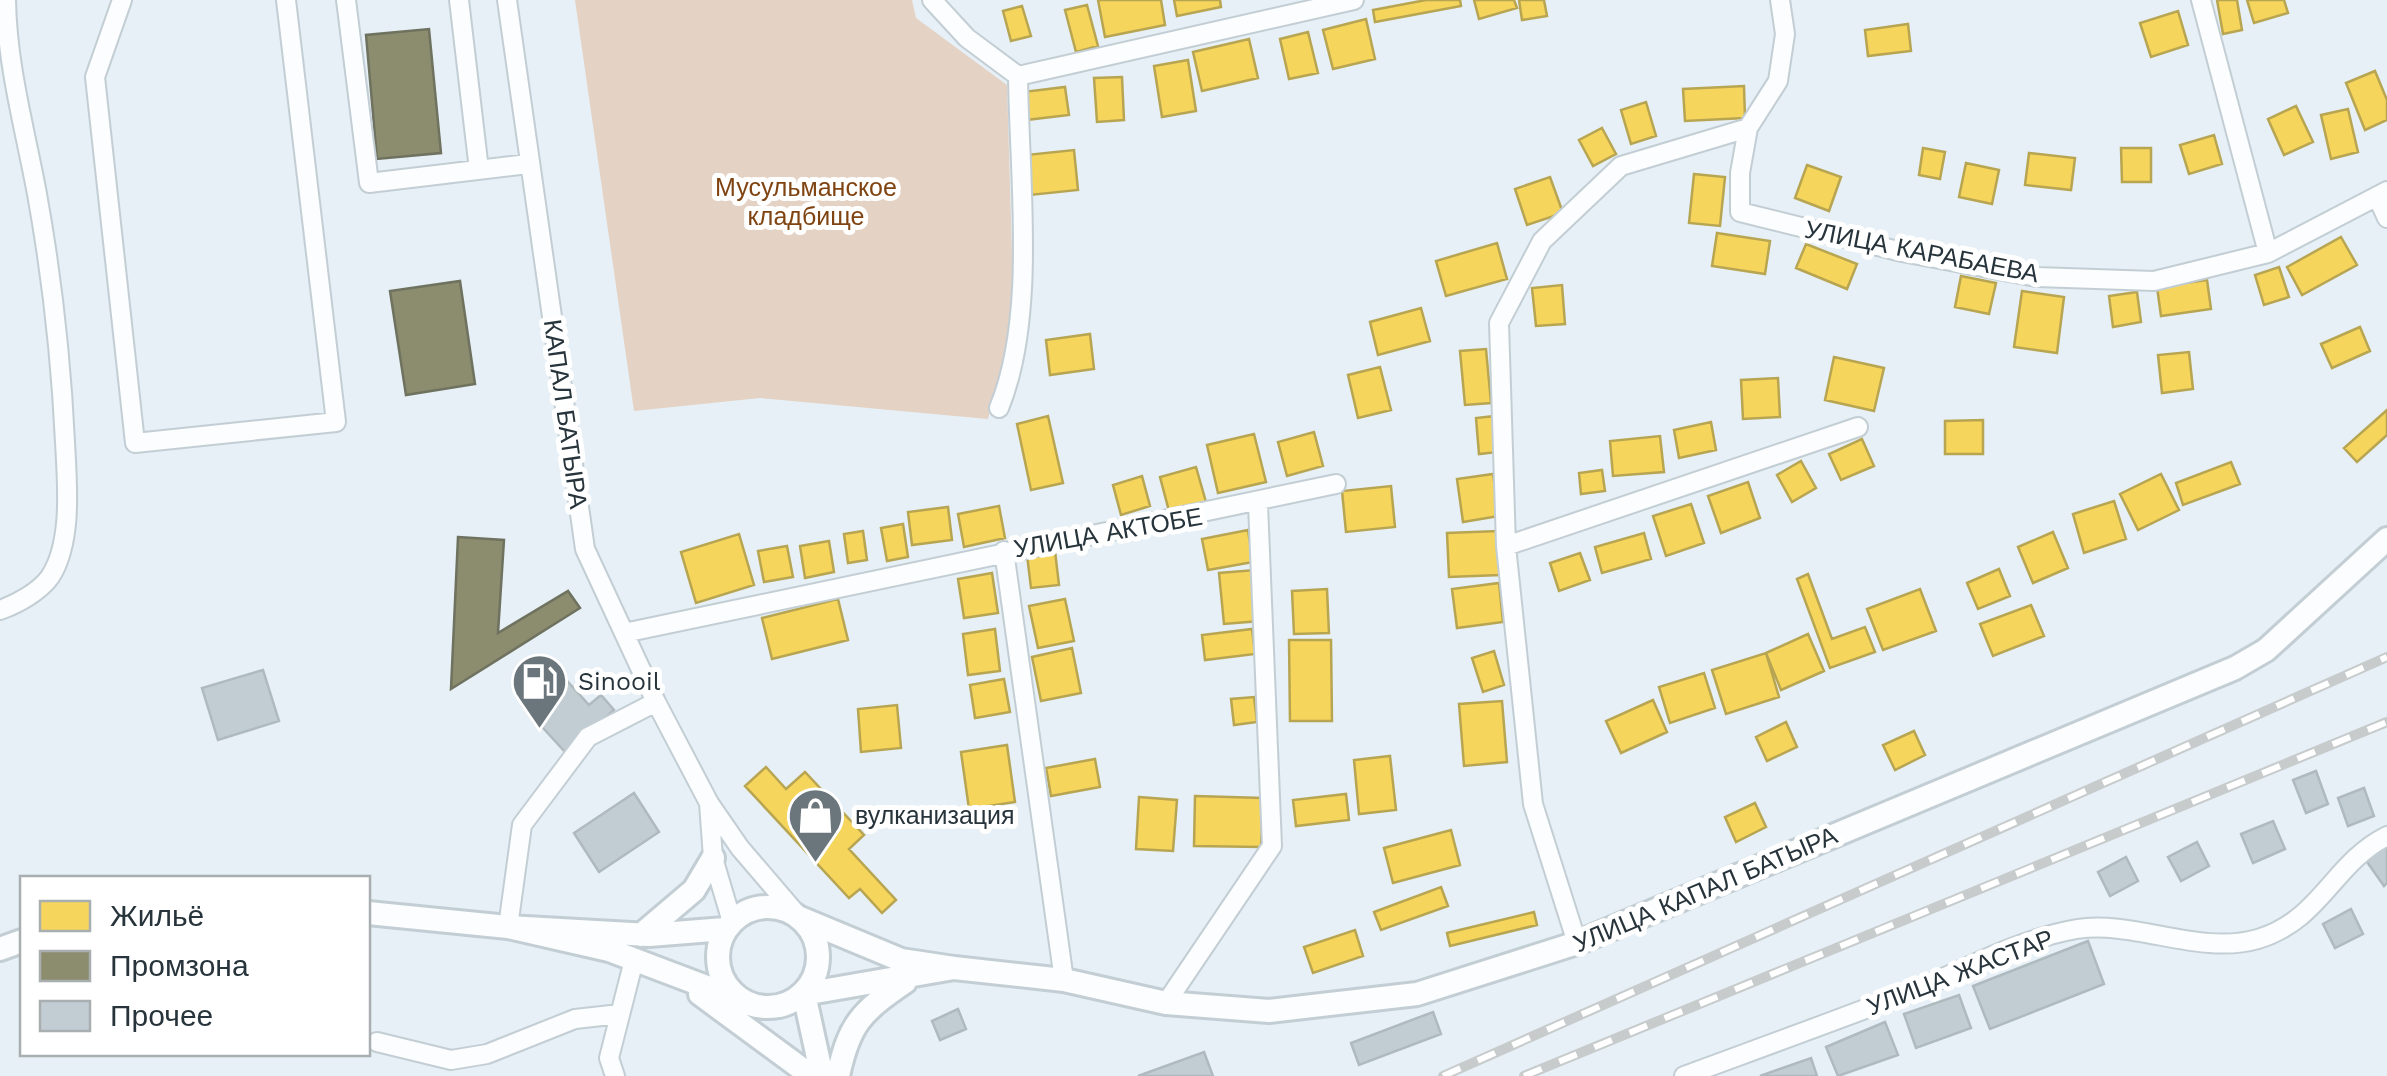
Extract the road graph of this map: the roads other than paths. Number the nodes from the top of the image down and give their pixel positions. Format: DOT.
graph roads {
  1 [pos="6,0"];
  2 [pos="122,0"];
  3 [pos="286,0"];
  4 [pos="346,0"];
  5 [pos="459,0"];
  6 [pos="507,0"];
  7 [pos="932,0"];
  8 [pos="1354,0"];
  9 [pos="1780,0"];
  10 [pos="2201,0"];
  11 [pos="1018,76"];
  12 [pos="1748,128"];
  13 [pos="528,164"];
  14 [pos="479,170"];
  15 [pos="2382,193"];
  16 [pos="2387,218"];
  17 [pos="2268,253"];
  18 [pos="999,408"];
  19 [pos="1858,428"];
  20 [pos="1336,484"];
  21 [pos="1258,504"];
  22 [pos="2387,539"];
  23 [pos="1506,546"];
  24 [pos="1004,551"];
  25 [pos="0,610"];
  26 [pos="624,633"];
  27 [pos="656,702"];
  28 [pos="709,802"];
  29 [pos="2387,836"];
  30 [pos="713,858"];
  31 [pos="370,914"];
  32 [pos="800,918"];
  33 [pos="729,926"];
  34 [pos="508,927"];
  35 [pos="641,935"];
  36 [pos="1577,943"];
  37 [pos="634,960"];
  38 [pos="954,968"];
  39 [pos="672,974"];
  40 [pos="910,979"];
  41 [pos="1064,980"];
  42 [pos="804,994"];
  43 [pos="749,1003"];
  44 [pos="1166,1003"];
  45 [pos="620,1014"];
  46 [pos="377,1042"];
  47 [pos="810,1074"];
  48 [pos="615,1076"];
  49 [pos="838,1076"];
  50 [pos="1684,1076"];
  1 -- 25 [label="street"];
  2 -- 3 [label="street"];
  4 -- 14 [label="street"];
  5 -- 14 [label="street"];
  6 -- 13 [label="street, КАПАЛ БАТЫРА"];
  7 -- 11 [label="street"];
  8 -- 11 [label="street"];
  9 -- 12 [label="street"];
  10 -- 17 [label="street"];
  11 -- 18 [label="street"];
  12 -- 17 [label="street, УЛИЦА КАРАБАЕВА"];
  12 -- 23 [label="street"];
  13 -- 14 [label="street"];
  13 -- 26 [label="street, КАПАЛ БАТЫРА"];
  15 -- 16 [label="street"];
  15 -- 17 [label="street, УЛИЦА КАРАБАЕВА"];
  19 -- 23 [label="street"];
  20 -- 21 [label="street, УЛИЦА АКТОБЕ"];
  21 -- 24 [label="street, УЛИЦА АКТОБЕ"];
  21 -- 44 [label="street"];
  22 -- 36 [label="main road, УЛИЦА КАПАЛ БАТЫРА"];
  23 -- 36 [label="street"];
  24 -- 26 [label="street, УЛИЦА АКТОБЕ"];
  24 -- 41 [label="street"];
  26 -- 27 [label="street, КАПАЛ БАТЫРА"];
  27 -- 28 [label="street, КАПАЛ БАТЫРА"];
  27 -- 34 [label="street"];
  28 -- 30 [label="street, КАПАЛ БАТЫРА"];
  28 -- 32 [label="street, КАПАЛ БАТЫРА"];
  29 -- 50 [label="street, УЛИЦА ЖАСТАР"];
  30 -- 33 [label="street, КАПАЛ БАТЫРА"];
  30 -- 35 [label="main road"];
  31 -- 34 [label="main road"];
  32 -- 33 [label="main road"];
  32 -- 38 [label="main road, УЛИЦА КАПАЛ БАТЫРА"];
  32 -- 42 [label="main road"];
  33 -- 35 [label="main road"];
  33 -- 43 [label="main road"];
  34 -- 35 [label="main road"];
  34 -- 37 [label="main road"];
  36 -- 44 [label="main road, УЛИЦА КАПАЛ БАТЫРА"];
  37 -- 39 [label="main road"];
  37 -- 45 [label="street"];
  38 -- 40 [label="main road, УЛИЦА КАПАЛ БАТЫРА"];
  38 -- 41 [label="main road, УЛИЦА КАПАЛ БАТЫРА"];
  39 -- 43 [label="main road"];
  39 -- 47 [label="main road"];
  40 -- 42 [label="main road, УЛИЦА КАПАЛ БАТЫРА"];
  40 -- 49 [label="main road"];
  41 -- 44 [label="main road, УЛИЦА КАПАЛ БАТЫРА"];
  42 -- 43 [label="main road"];
  42 -- 47 [label="main road"];
  43 -- 47 [label="main road"];
  45 -- 46 [label="street"];
  45 -- 48 [label="street"];
}
